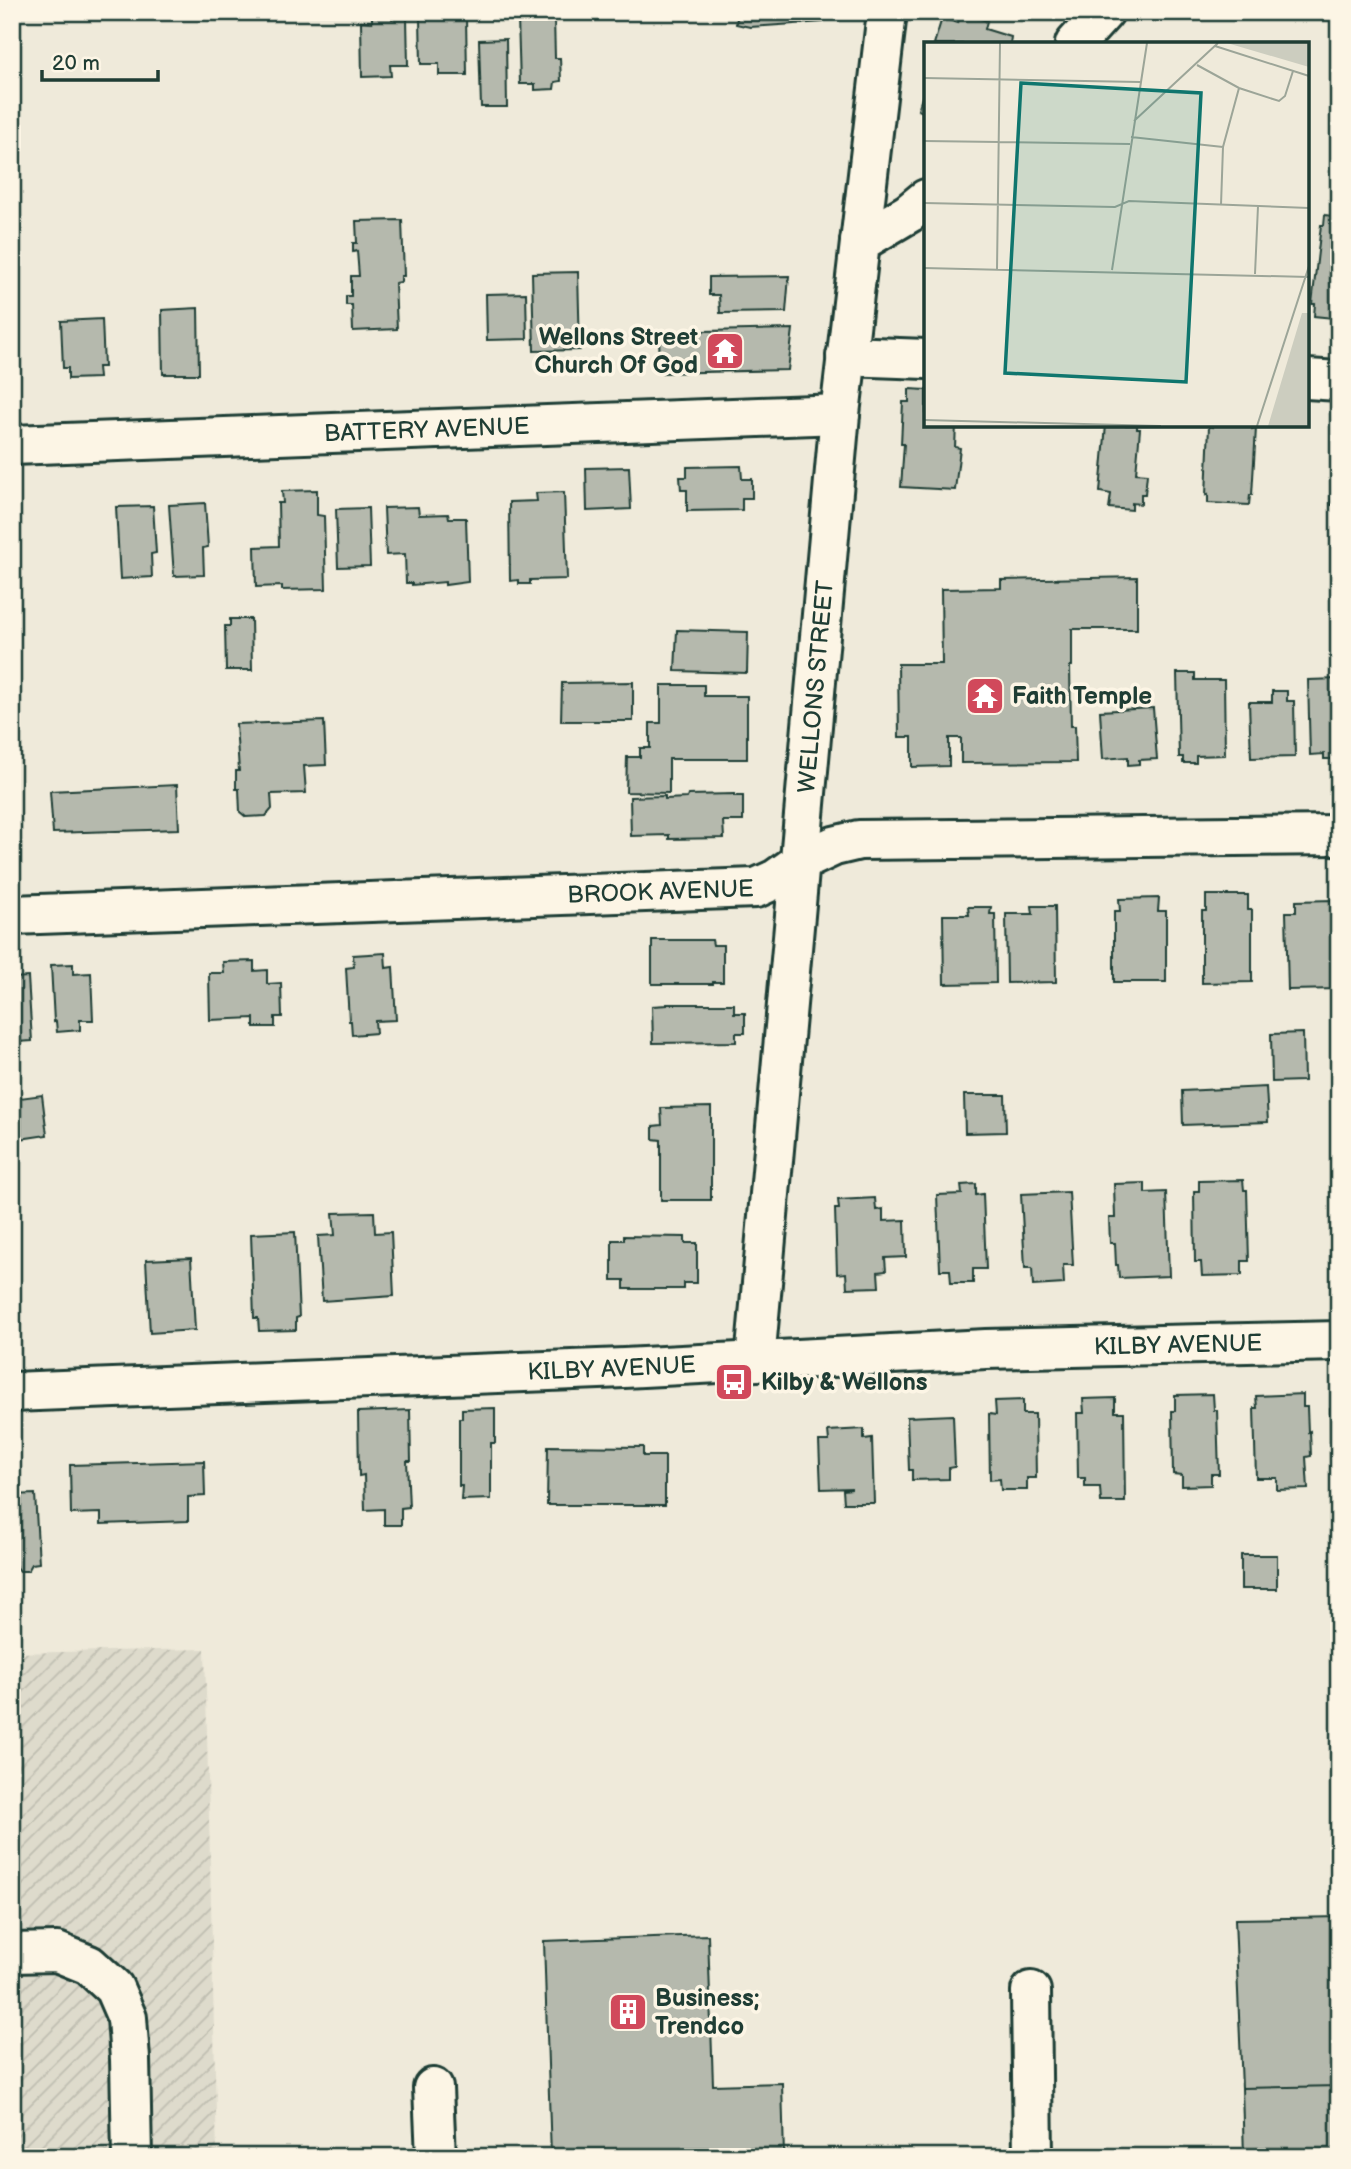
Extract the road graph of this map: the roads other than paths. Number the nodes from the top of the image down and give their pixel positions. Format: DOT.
graph roads {
  1 [pos="887,12"];
  2 [pos="1104,12"];
  3 [pos="1077,42"];
  4 [pos="924,201"];
  5 [pos="860,242"];
  6 [pos="846,356"];
  7 [pos="924,359"];
  8 [pos="1309,379"];
  9 [pos="1339,381"];
  10 [pos="840,414"];
  11 [pos="12,445"];
  12 [pos="1339,835"];
  13 [pos="800,862"];
  14 [pos="12,915"];
  15 [pos="1339,1341"];
  16 [pos="755,1361"];
  17 [pos="12,1391"];
  18 [pos="12,1953"];
  19 [pos="1031,1991"];
  20 [pos="433,2088"];
  21 [pos="132,2157"];
  22 [pos="436,2157"];
  23 [pos="1032,2157"];
  1 -- 5 [label="street, WELLONS STREET"];
  2 -- 3 [label="street"];
  4 -- 5 [label="street"];
  5 -- 6 [label="street, WELLONS STREET"];
  6 -- 7 [label="street"];
  6 -- 10 [label="street, WELLONS STREET"];
  8 -- 9 [label="street"];
  10 -- 11 [label="street, BATTERY AVENUE"];
  10 -- 13 [label="street, WELLONS STREET"];
  12 -- 13 [label="street, BROOK AVENUE"];
  13 -- 14 [label="street, BROOK AVENUE"];
  13 -- 16 [label="street, WELLONS STREET"];
  15 -- 16 [label="street, KILBY AVENUE"];
  16 -- 17 [label="street, KILBY AVENUE"];
  18 -- 21 [label="street"];
  19 -- 23 [label="street"];
  20 -- 22 [label="street"];
}
